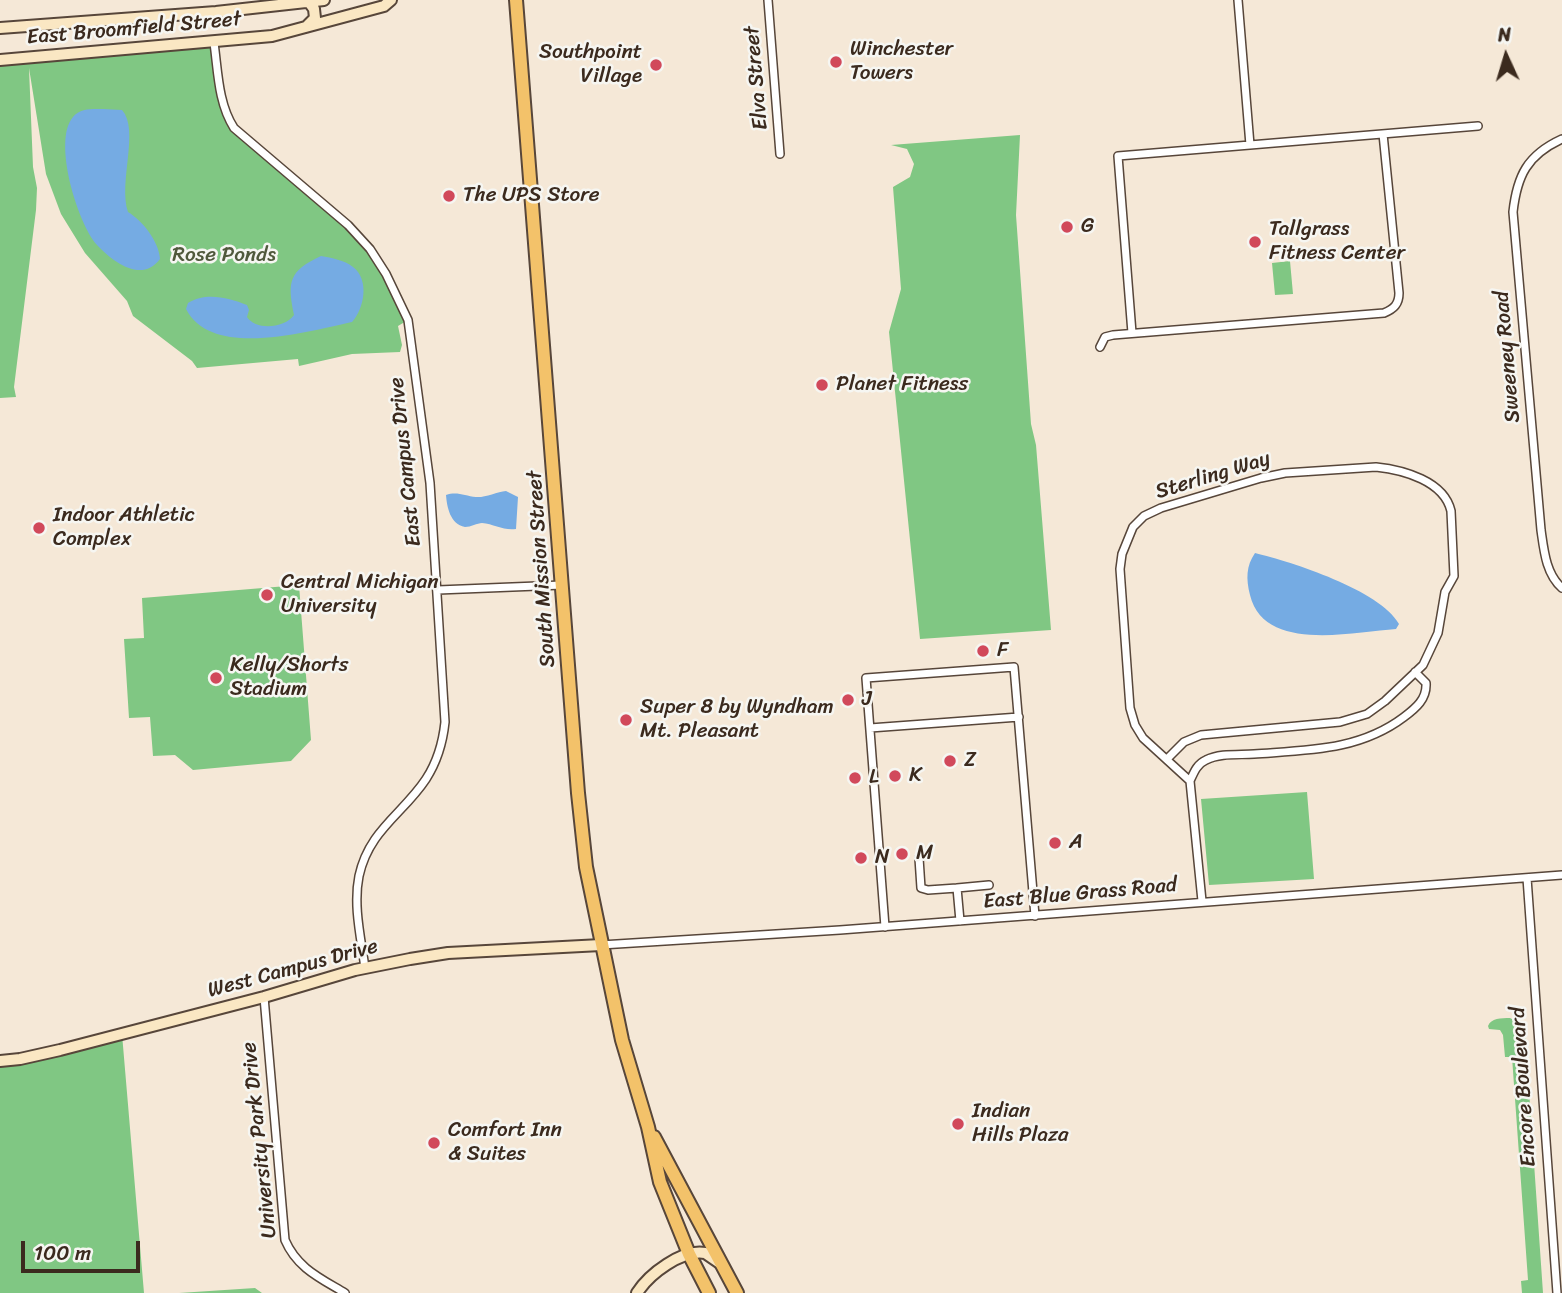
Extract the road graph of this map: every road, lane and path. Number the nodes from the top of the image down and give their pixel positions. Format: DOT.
graph roads {
  1 [pos="324,0"];
  2 [pos="391,0"];
  3 [pos="516,0"];
  4 [pos="768,0"];
  5 [pos="1238,0"];
  6 [pos="309,2"];
  7 [pos="216,6"];
  8 [pos="0,28"];
  9 [pos="304,28"];
  10 [pos="214,43"];
  11 [pos="0,60"];
  12 [pos="1478,127"];
  13 [pos="1383,134"];
  14 [pos="1562,139"];
  15 [pos="1250,145"];
  16 [pos="780,154"];
  17 [pos="1132,333"];
  18 [pos="1100,347"];
  19 [pos="562,585"];
  20 [pos="1562,588"];
  21 [pos="438,590"];
  22 [pos="1415,672"];
  23 [pos="1019,717"];
  24 [pos="870,728"];
  25 [pos="1167,759"];
  26 [pos="1189,781"];
  27 [pos="919,858"];
  28 [pos="1562,875"];
  29 [pos="1527,878"];
  30 [pos="989,886"];
  31 [pos="957,888"];
  32 [pos="1202,901"];
  33 [pos="1035,916"];
  34 [pos="960,921"];
  35 [pos="885,927"];
  36 [pos="601,945"];
  37 [pos="365,968"];
  38 [pos="264,997"];
  39 [pos="0,1061"];
  40 [pos="648,1128"];
  41 [pos="689,1254"];
  42 [pos="721,1264"];
  43 [pos="345,1293"];
  44 [pos="637,1293"];
  45 [pos="709,1293"];
  46 [pos="737,1293"];
  47 [pos="1556,1293"];
  1 -- 6 [label="main road, East Broomfield Street"];
  2 -- 9 [label="main road, East Broomfield Street"];
  3 -- 19 [label="main road, South Mission Street"];
  4 -- 16 [label="street, Elva Street"];
  5 -- 15 [label="street"];
  6 -- 7 [label="main road, East Broomfield Street"];
  6 -- 9 [label="main road"];
  7 -- 8 [label="main road, East Broomfield Street"];
  9 -- 10 [label="main road, East Broomfield Street"];
  10 -- 11 [label="main road, East Broomfield Street"];
  10 -- 21 [label="street, East Campus Drive"];
  12 -- 13 [label="street"];
  13 -- 15 [label="street"];
  13 -- 17 [label="street"];
  14 -- 20 [label="street, Sweeney Road"];
  15 -- 17 [label="street"];
  17 -- 18 [label="street"];
  19 -- 21 [label="street"];
  19 -- 36 [label="main road, South Mission Street"];
  21 -- 37 [label="street, East Campus Drive"];
  22 -- 25 [label="street, Sterling Way"];
  22 -- 25 [label="street, Sterling Way"];
  22 -- 26 [label="street"];
  23 -- 24 [label="street"];
  23 -- 24 [label="street"];
  23 -- 33 [label="street"];
  24 -- 35 [label="street"];
  25 -- 26 [label="street, Sterling Way"];
  26 -- 32 [label="street"];
  27 -- 31 [label="street"];
  28 -- 29 [label="street, East Blue Grass Road"];
  29 -- 32 [label="street, East Blue Grass Road"];
  29 -- 47 [label="street, Encore Boulevard"];
  30 -- 31 [label="street"];
  31 -- 34 [label="street"];
  32 -- 33 [label="street, East Blue Grass Road"];
  33 -- 34 [label="street, East Blue Grass Road"];
  34 -- 35 [label="street, East Blue Grass Road"];
  35 -- 36 [label="street, East Blue Grass Road"];
  36 -- 37 [label="main road, West Campus Drive"];
  36 -- 40 [label="main road, South Mission Street"];
  37 -- 38 [label="main road, West Campus Drive"];
  38 -- 39 [label="main road, West Campus Drive"];
  38 -- 43 [label="street, University Park Drive"];
  40 -- 41 [label="main road, South Mission Street"];
  40 -- 42 [label="main road, South Mission Street"];
  41 -- 42 [label="main road"];
  41 -- 44 [label="main road"];
  41 -- 45 [label="main road, South Mission Street"];
  42 -- 46 [label="main road, South Mission Street"];
}
